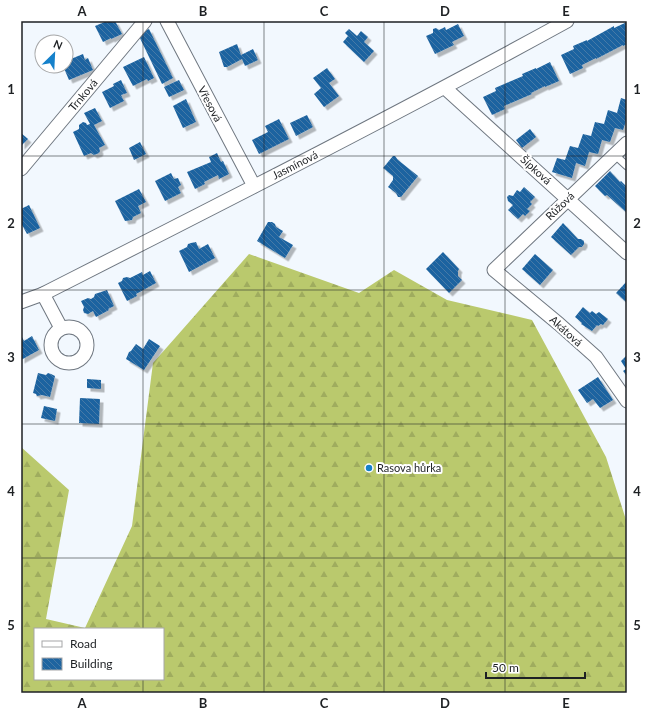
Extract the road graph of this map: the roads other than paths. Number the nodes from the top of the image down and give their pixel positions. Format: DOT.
graph roads {
  1 [pos="145,21"];
  2 [pos="167,21"];
  3 [pos="567,21"];
  4 [pos="445,88"];
  5 [pos="627,143"];
  6 [pos="614,155"];
  7 [pos="627,166"];
  8 [pos="21,169"];
  9 [pos="254,186"];
  10 [pos="568,199"];
  11 [pos="627,253"];
  12 [pos="494,270"];
  13 [pos="43,294"];
  14 [pos="21,302"];
  15 [pos="62,328"];
  16 [pos="627,401"];
  1 -- 8 [label="street, Trnková"];
  2 -- 9 [label="street, Vřesová"];
  3 -- 4 [label="street, Jasmínová"];
  4 -- 9 [label="street, Jasmínová"];
  4 -- 10 [label="street, Šípková"];
  5 -- 6 [label="street, Růžová"];
  6 -- 7 [label="lane"];
  6 -- 10 [label="street, Růžová"];
  9 -- 13 [label="street, Jasmínová"];
  10 -- 11 [label="street, Šípková"];
  10 -- 12 [label="street, Růžová"];
  12 -- 16 [label="street, Akátová"];
  13 -- 14 [label="street, Jasmínová"];
  13 -- 15 [label="street"];
}
